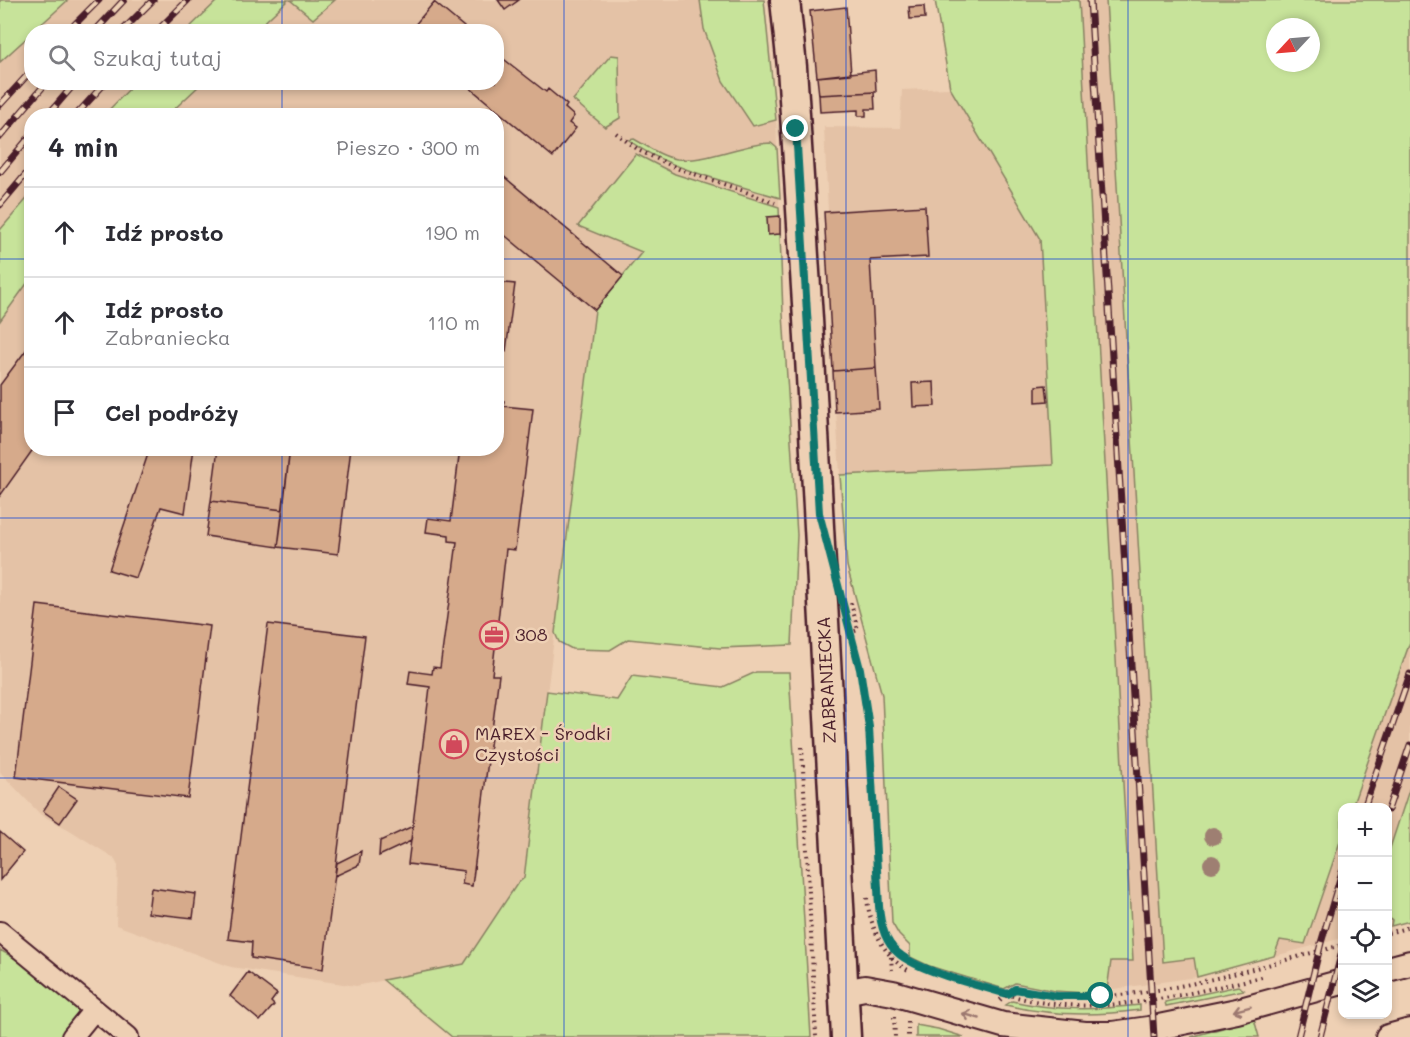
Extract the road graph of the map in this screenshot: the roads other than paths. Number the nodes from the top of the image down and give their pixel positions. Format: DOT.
graph roads {
  1 [pos="785,0"];
  2 [pos="0,932"];
  3 [pos="1410,963"];
  4 [pos="1392,968"];
  5 [pos="1338,983"];
  6 [pos="844,992"];
  7 [pos="94,1010"];
  8 [pos="1410,1031"];
  9 [pos="72,1037"];
  10 [pos="128,1037"];
  11 [pos="846,1037"];
  12 [pos="1388,1037"];
  1 -- 6 [label="main road, ZABRANIECKA"];
  2 -- 7 [label="street"];
  3 -- 4 [label="street"];
  5 -- 6 [label="street, one-way"];
  6 -- 11 [label="main road, ZABRANIECKA"];
  7 -- 9 [label="street"];
  7 -- 10 [label="street"];
  8 -- 12 [label="street"];
}
